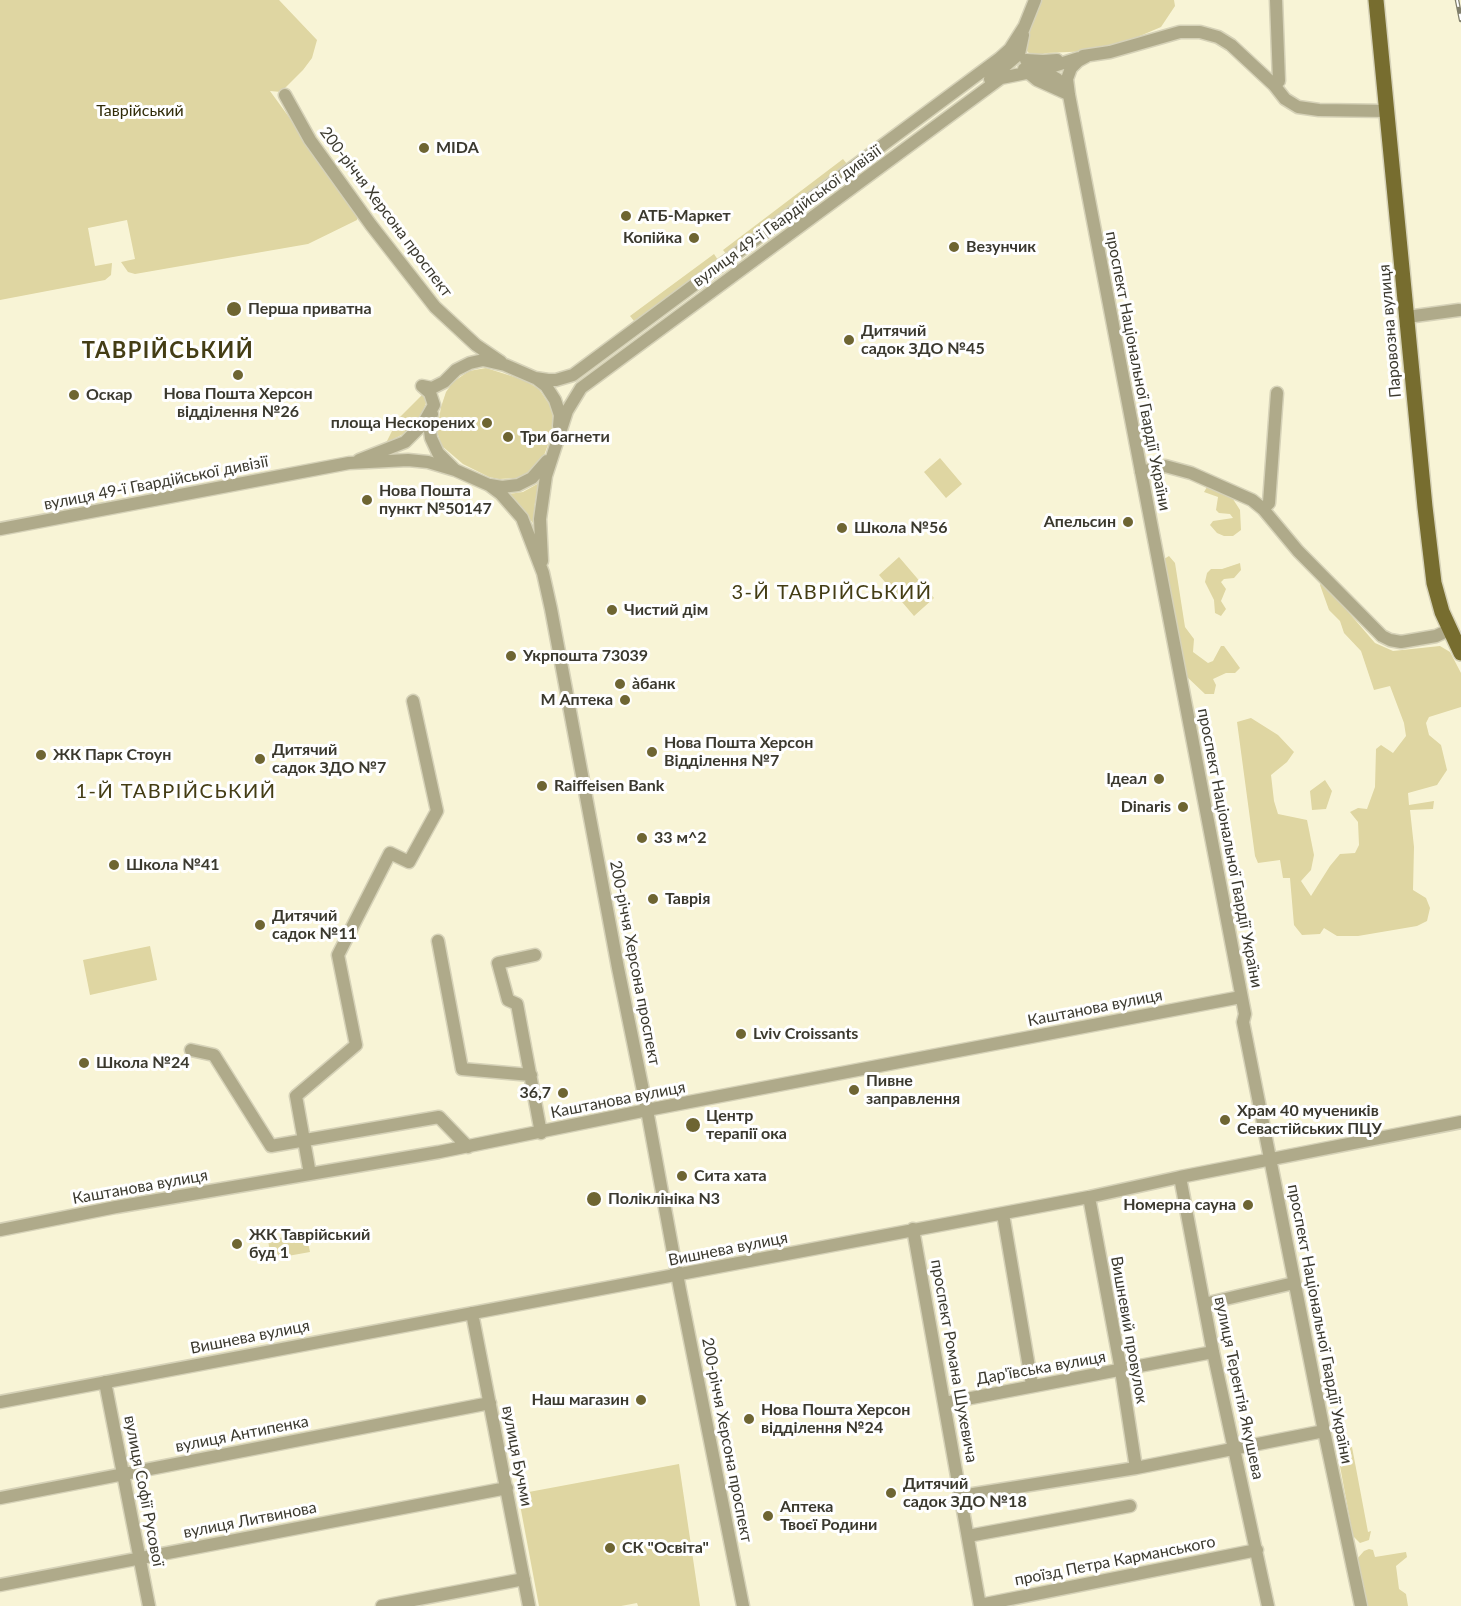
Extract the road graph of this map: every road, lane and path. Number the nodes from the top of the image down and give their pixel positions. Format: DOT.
graph roads {
  1 [pos="1035,0"];
  2 [pos="1276,0"];
  3 [pos="1376,0"];
  4 [pos="1024,27"];
  5 [pos="1089,55"];
  6 [pos="1000,58"];
  7 [pos="1023,66"];
  8 [pos="1274,85"];
  9 [pos="1069,94"];
  10 [pos="285,95"];
  11 [pos="1387,111"];
  12 [pos="788,214"];
  13 [pos="726,281"];
  14 [pos="1459,310"];
  15 [pos="1407,317"];
  16 [pos="652,318"];
  17 [pos="471,341"];
  18 [pos="470,363"];
  19 [pos="505,365"];
  20 [pos="535,378"];
  21 [pos="1276,393"];
  22 [pos="434,405"];
  23 [pos="559,433"];
  24 [pos="553,452"];
  25 [pos="349,463"];
  26 [pos="455,470"];
  27 [pos="1141,472"];
  28 [pos="489,485"];
  29 [pos="1263,509"];
  30 [pos="0,529"];
  31 [pos="543,573"];
  32 [pos="1449,630"];
  33 [pos="1461,653"];
  34 [pos="413,700"];
  35 [pos="438,941"];
  36 [pos="535,955"];
  37 [pos="1241,997"];
  38 [pos="191,1050"];
  39 [pos="531,1076"];
  40 [pos="647,1110"];
  41 [pos="1461,1122"];
  42 [pos="541,1133"];
  43 [pos="304,1140"];
  44 [pos="468,1147"];
  45 [pos="1271,1159"];
  46 [pos="310,1174"];
  47 [pos="1179,1177"];
  48 [pos="1089,1197"];
  49 [pos="1003,1214"];
  50 [pos="913,1229"];
  51 [pos="0,1230"];
  52 [pos="678,1276"];
  53 [pos="1294,1283"];
  54 [pos="1204,1304"];
  55 [pos="472,1313"];
  56 [pos="1214,1352"];
  57 [pos="1121,1370"];
  58 [pos="105,1382"];
  59 [pos="1032,1385"];
  60 [pos="0,1402"];
  61 [pos="490,1403"];
  62 [pos="945,1403"];
  63 [pos="1324,1431"];
  64 [pos="1234,1449"];
  65 [pos="1136,1468"];
  66 [pos="124,1474"];
  67 [pos="507,1488"];
  68 [pos="961,1496"];
  69 [pos="0,1498"];
  70 [pos="1130,1506"];
  71 [pos="968,1536"];
  72 [pos="1257,1550"];
  73 [pos="141,1557"];
  74 [pos="524,1579"];
  75 [pos="0,1585"];
  76 [pos="980,1605"];
  77 [pos="149,1606"];
  78 [pos="382,1606"];
  79 [pos="529,1606"];
  80 [pos="743,1606"];
  81 [pos="1268,1606"];
  82 [pos="1361,1606"];
  1 -- 4 [label="street"];
  2 -- 8 [label="street"];
  3 -- 11 [label="main road, Паровозна вулиця"];
  4 -- 6 [label="street"];
  4 -- 7 [label="street"];
  5 -- 7 [label="street"];
  5 -- 7 [label="street"];
  5 -- 8 [label="street"];
  5 -- 9 [label="street, проспект Національної Гвардії України"];
  6 -- 7 [label="street"];
  6 -- 12 [label="street, вулиця 49-ї Гвардійської дивізії"];
  7 -- 9 [label="street"];
  7 -- 13 [label="street, вулиця 49-ї Гвардійської дивізії"];
  8 -- 11 [label="street"];
  9 -- 27 [label="street, проспект Національної Гвардії України"];
  10 -- 17 [label="street, 200-річчя Херсона проспект"];
  11 -- 15 [label="main road, Паровозна вулиця"];
  12 -- 13 [label="street"];
  12 -- 16 [label="street, вулиця 49-ї Гвардійської дивізії"];
  13 -- 16 [label="street"];
  13 -- 23 [label="street, вулиця 49-ї Гвардійської дивізії"];
  14 -- 15 [label="street"];
  15 -- 32 [label="main road, Паровозна вулиця"];
  16 -- 20 [label="street, вулиця 49-ї Гвардійської дивізії"];
  17 -- 18 [label="street"];
  17 -- 19 [label="street, 200-річчя Херсона проспект"];
  18 -- 19 [label="street"];
  18 -- 22 [label="street"];
  19 -- 20 [label="street"];
  20 -- 23 [label="street"];
  21 -- 29 [label="street"];
  22 -- 25 [label="street"];
  22 -- 26 [label="street"];
  23 -- 24 [label="street"];
  24 -- 28 [label="street"];
  24 -- 31 [label="street"];
  25 -- 26 [label="street"];
  25 -- 30 [label="street, вулиця 49-ї Гвардійської дивізії"];
  26 -- 28 [label="street"];
  27 -- 29 [label="street"];
  27 -- 37 [label="street, проспект Національної Гвардії України"];
  28 -- 31 [label="street"];
  29 -- 32 [label="street"];
  31 -- 40 [label="street, 200-річчя Херсона проспект"];
  32 -- 33 [label="main road, Паровозна вулиця"];
  34 -- 43 [label="street"];
  35 -- 39 [label="street"];
  36 -- 39 [label="street"];
  37 -- 40 [label="street, Каштанова вулиця"];
  37 -- 45 [label="street, проспект Національної Гвардії України"];
  38 -- 43 [label="street"];
  39 -- 42 [label="street"];
  40 -- 42 [label="street, Каштанова вулиця"];
  40 -- 52 [label="street, 200-річчя Херсона проспект"];
  41 -- 45 [label="street, Вишнева вулиця"];
  42 -- 44 [label="street, Каштанова вулиця"];
  43 -- 44 [label="street"];
  43 -- 46 [label="street"];
  44 -- 46 [label="street, Каштанова вулиця"];
  45 -- 47 [label="street, Вишнева вулиця"];
  45 -- 53 [label="street, проспект Національної Гвардії України"];
  46 -- 51 [label="street, Каштанова вулиця"];
  47 -- 48 [label="street, Вишнева вулиця"];
  47 -- 54 [label="street, вулиця Терентія Якушева"];
  48 -- 49 [label="street, Вишнева вулиця"];
  48 -- 57 [label="street, Вишневий провулок"];
  49 -- 50 [label="street, Вишнева вулиця"];
  49 -- 59 [label="street"];
  50 -- 52 [label="street, Вишнева вулиця"];
  50 -- 62 [label="street, проспект Романа Шухевича"];
  52 -- 55 [label="street, Вишнева вулиця"];
  52 -- 80 [label="street, 200-річчя Херсона проспект"];
  53 -- 54 [label="street"];
  53 -- 63 [label="street, проспект Національної Гвардії України"];
  54 -- 56 [label="street, вулиця Терентія Якушева"];
  55 -- 58 [label="street, Вишнева вулиця"];
  55 -- 61 [label="street, вулиця Бучми"];
  56 -- 57 [label="street, Дар'ївська вулиця"];
  56 -- 64 [label="street, вулиця Терентія Якушева"];
  57 -- 59 [label="street, Дар'ївська вулиця"];
  57 -- 65 [label="street, Вишневий провулок"];
  58 -- 60 [label="street, Вишнева вулиця"];
  58 -- 66 [label="street, вулиця Софії Русової"];
  59 -- 62 [label="street, Дар'ївська вулиця"];
  61 -- 66 [label="street, вулиця Антипенка"];
  61 -- 67 [label="street, вулиця Бучми"];
  62 -- 68 [label="street, проспект Романа Шухевича"];
  63 -- 64 [label="street"];
  63 -- 82 [label="street, проспект Національної Гвардії України"];
  64 -- 65 [label="street"];
  64 -- 72 [label="street, вулиця Терентія Якушева"];
  65 -- 68 [label="street"];
  66 -- 69 [label="street, вулиця Антипенка"];
  66 -- 73 [label="street, вулиця Софії Русової"];
  67 -- 73 [label="street, вулиця Литвинова"];
  67 -- 74 [label="street, вулиця Бучми"];
  68 -- 71 [label="street, проспект Романа Шухевича"];
  70 -- 71 [label="street"];
  71 -- 76 [label="street, проспект Романа Шухевича"];
  72 -- 76 [label="street, проїзд Петра Карманського"];
  72 -- 81 [label="street, вулиця Терентія Якушева"];
  73 -- 75 [label="street, вулиця Литвинова"];
  73 -- 77 [label="street, вулиця Софії Русової"];
  74 -- 78 [label="street"];
  74 -- 79 [label="street, вулиця Бучми"];
}
